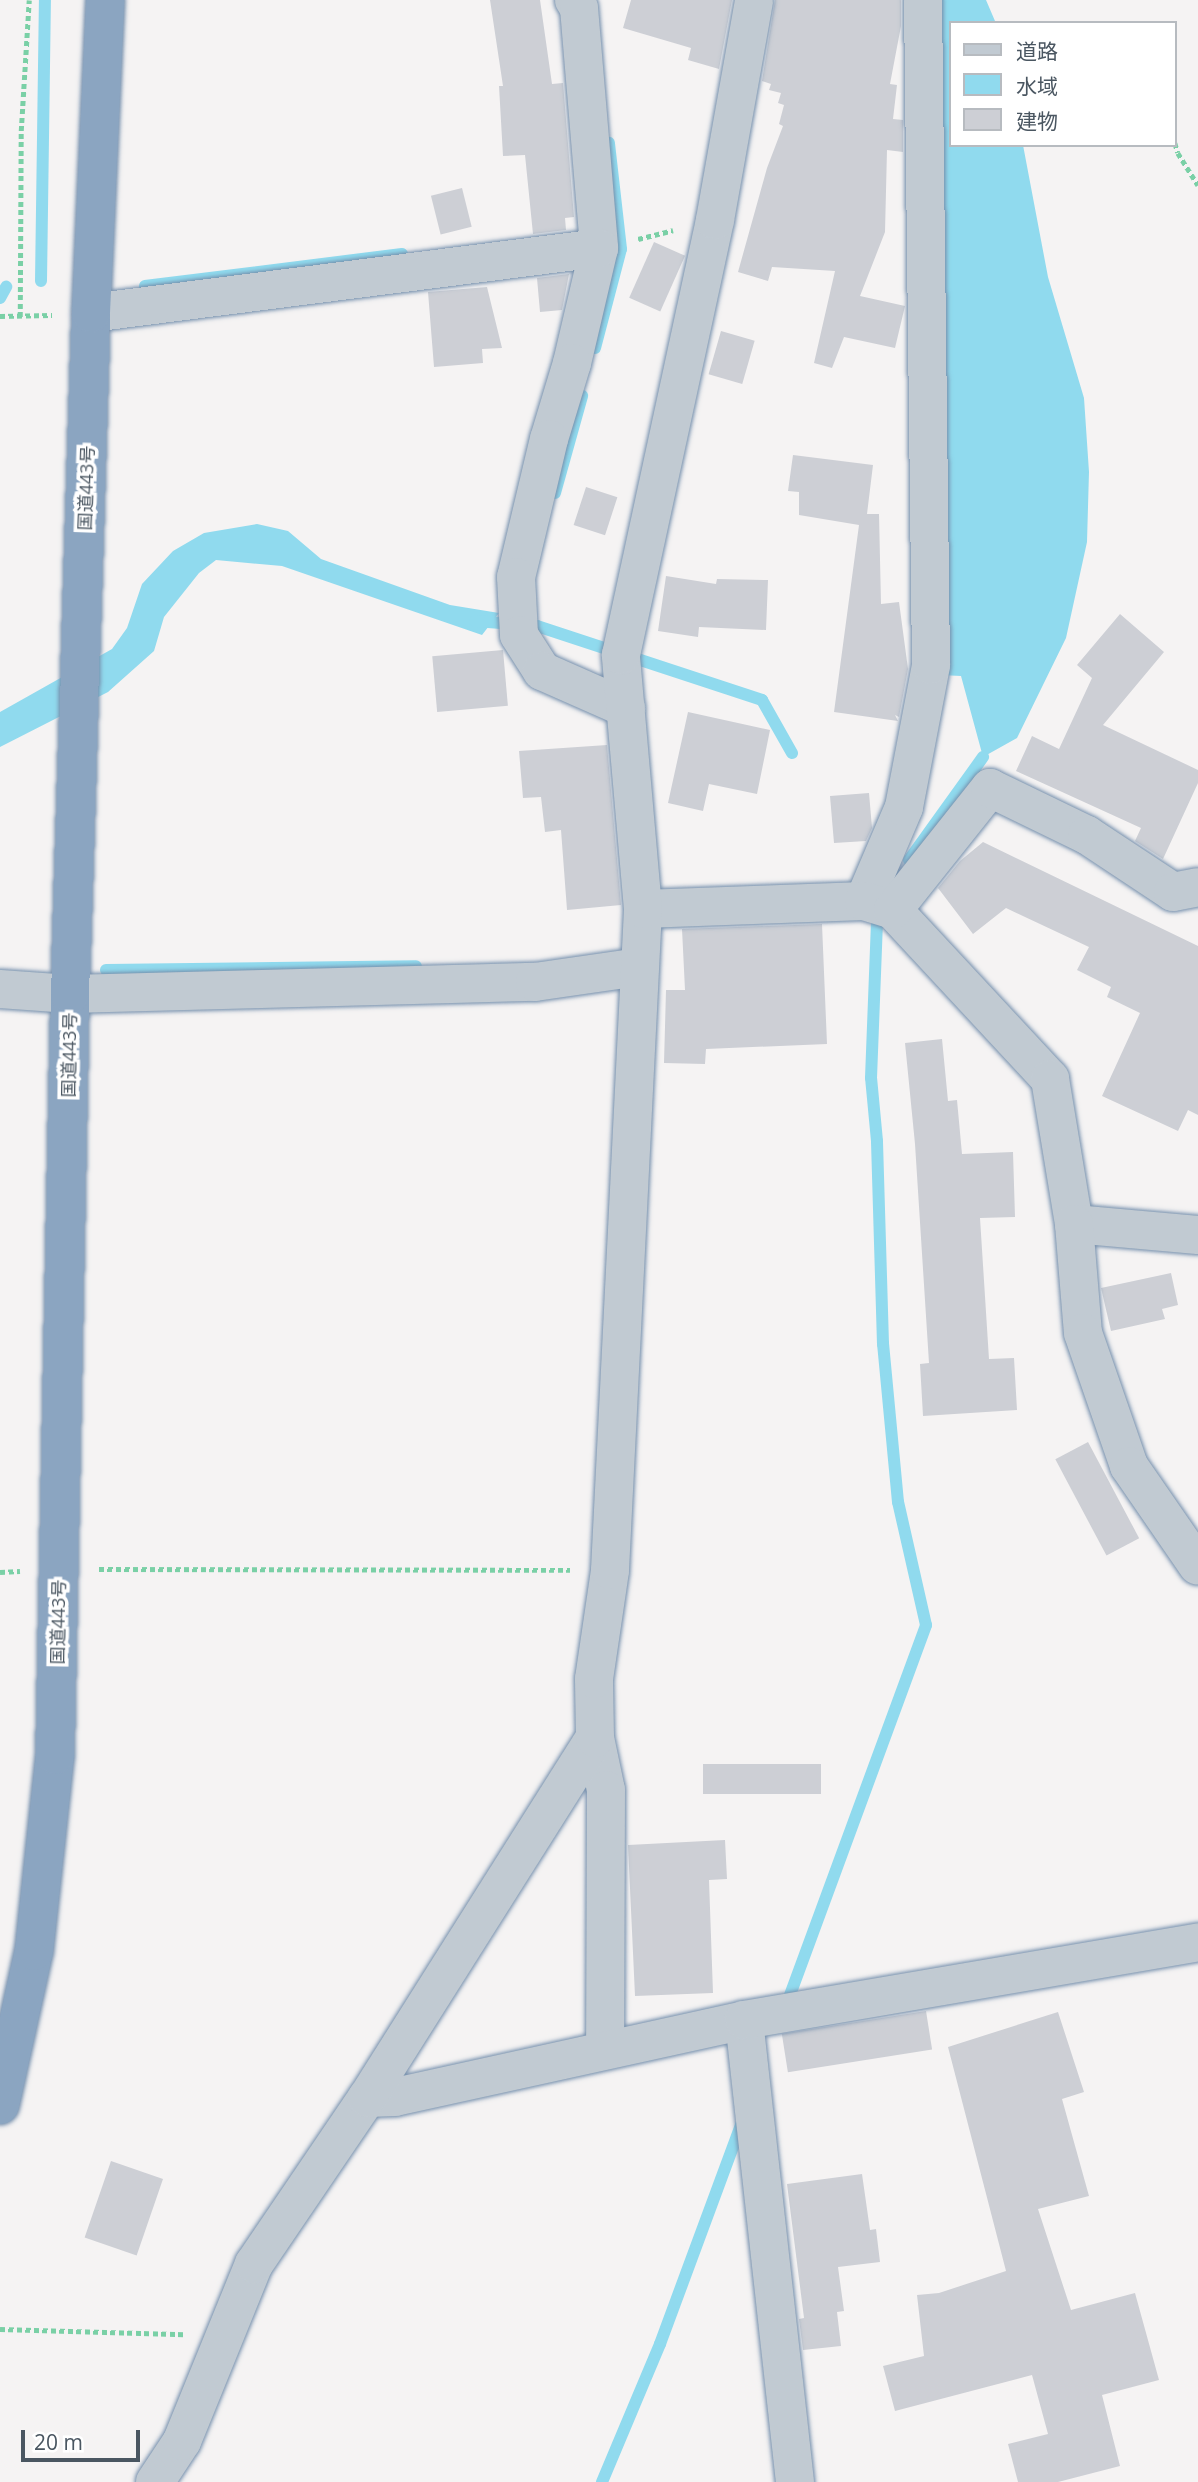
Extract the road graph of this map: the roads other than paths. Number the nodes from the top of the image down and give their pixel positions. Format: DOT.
graph roads {
  1 [pos="105,0"];
  2 [pos="574,0"];
  3 [pos="754,0"];
  4 [pos="923,0"];
  5 [pos="599,248"];
  6 [pos="91,313"];
  7 [pos="626,708"];
  8 [pos="1198,887"];
  9 [pos="878,905"];
  10 [pos="643,909"];
  11 [pos="639,967"];
  12 [pos="0,989"];
  13 [pos="70,994"];
  14 [pos="1074,1224"];
  15 [pos="1198,1235"];
  16 [pos="1198,1566"];
  17 [pos="594,1738"];
  18 [pos="1198,1942"];
  19 [pos="744,2020"];
  20 [pos="605,2050"];
  21 [pos="367,2098"];
  22 [pos="0,2105"];
  23 [pos="155,2482"];
  24 [pos="795,2482"];
  1 -- 6 [label="highway, 国道443号"];
  2 -- 5 [label="street"];
  3 -- 7 [label="street"];
  4 -- 9 [label="street"];
  5 -- 6 [label="street"];
  5 -- 7 [label="street"];
  6 -- 13 [label="highway, 国道443号"];
  7 -- 10 [label="street"];
  8 -- 9 [label="street"];
  9 -- 10 [label="street"];
  9 -- 14 [label="street"];
  10 -- 11 [label="street"];
  11 -- 13 [label="street"];
  11 -- 17 [label="street"];
  12 -- 13 [label="street"];
  13 -- 22 [label="highway, 国道443号"];
  14 -- 15 [label="street"];
  14 -- 16 [label="street"];
  17 -- 20 [label="street"];
  17 -- 21 [label="street"];
  18 -- 19 [label="street"];
  19 -- 20 [label="street"];
  19 -- 24 [label="street"];
  20 -- 21 [label="street"];
  21 -- 23 [label="street"];
}
